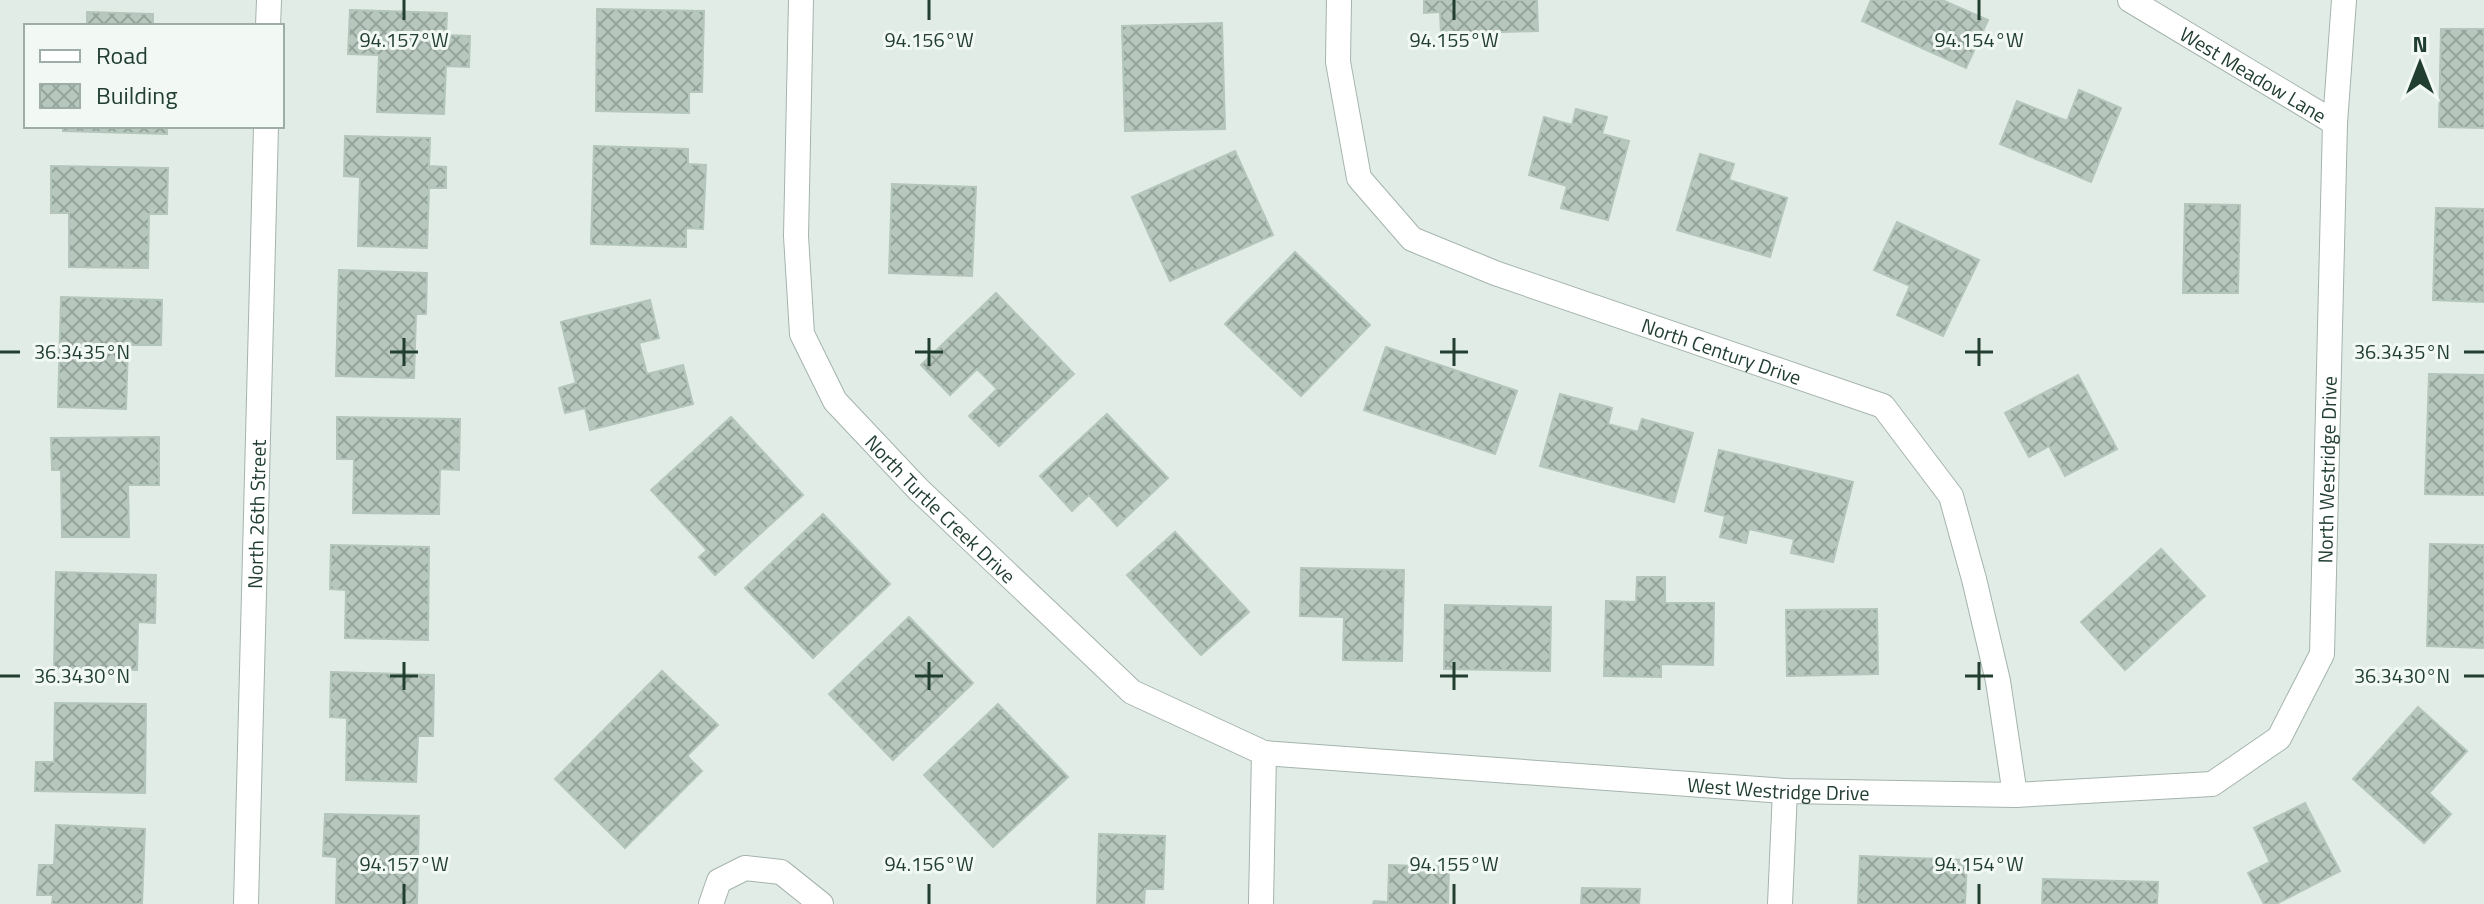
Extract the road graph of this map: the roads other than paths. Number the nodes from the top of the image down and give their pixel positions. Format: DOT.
graph roads {
  1 [pos="269,0"];
  2 [pos="801,0"];
  3 [pos="1339,0"];
  4 [pos="2130,0"];
  5 [pos="2344,0"];
  6 [pos="268,24"];
  7 [pos="2335,123"];
  8 [pos="266,128"];
  9 [pos="2279,738"];
  10 [pos="1264,753"];
  11 [pos="1785,791"];
  12 [pos="2015,795"];
  13 [pos="246,904"];
  14 [pos="711,904"];
  15 [pos="821,904"];
  16 [pos="1261,904"];
  17 [pos="1780,904"];
  1 -- 6 [label="street"];
  2 -- 10 [label="street, North Turtle Creek Drive"];
  3 -- 12 [label="street, North Century Drive"];
  4 -- 7 [label="street, West Meadow Lane"];
  5 -- 7 [label="street, North Westridge Drive"];
  7 -- 9 [label="street, North Westridge Drive"];
  8 -- 13 [label="street, North 26th Street"];
  9 -- 12 [label="street, West Westridge Drive"];
  10 -- 11 [label="street, West Westridge Drive"];
  10 -- 16 [label="street"];
  11 -- 12 [label="street, West Westridge Drive"];
  11 -- 17 [label="street"];
  14 -- 15 [label="street"];
}
